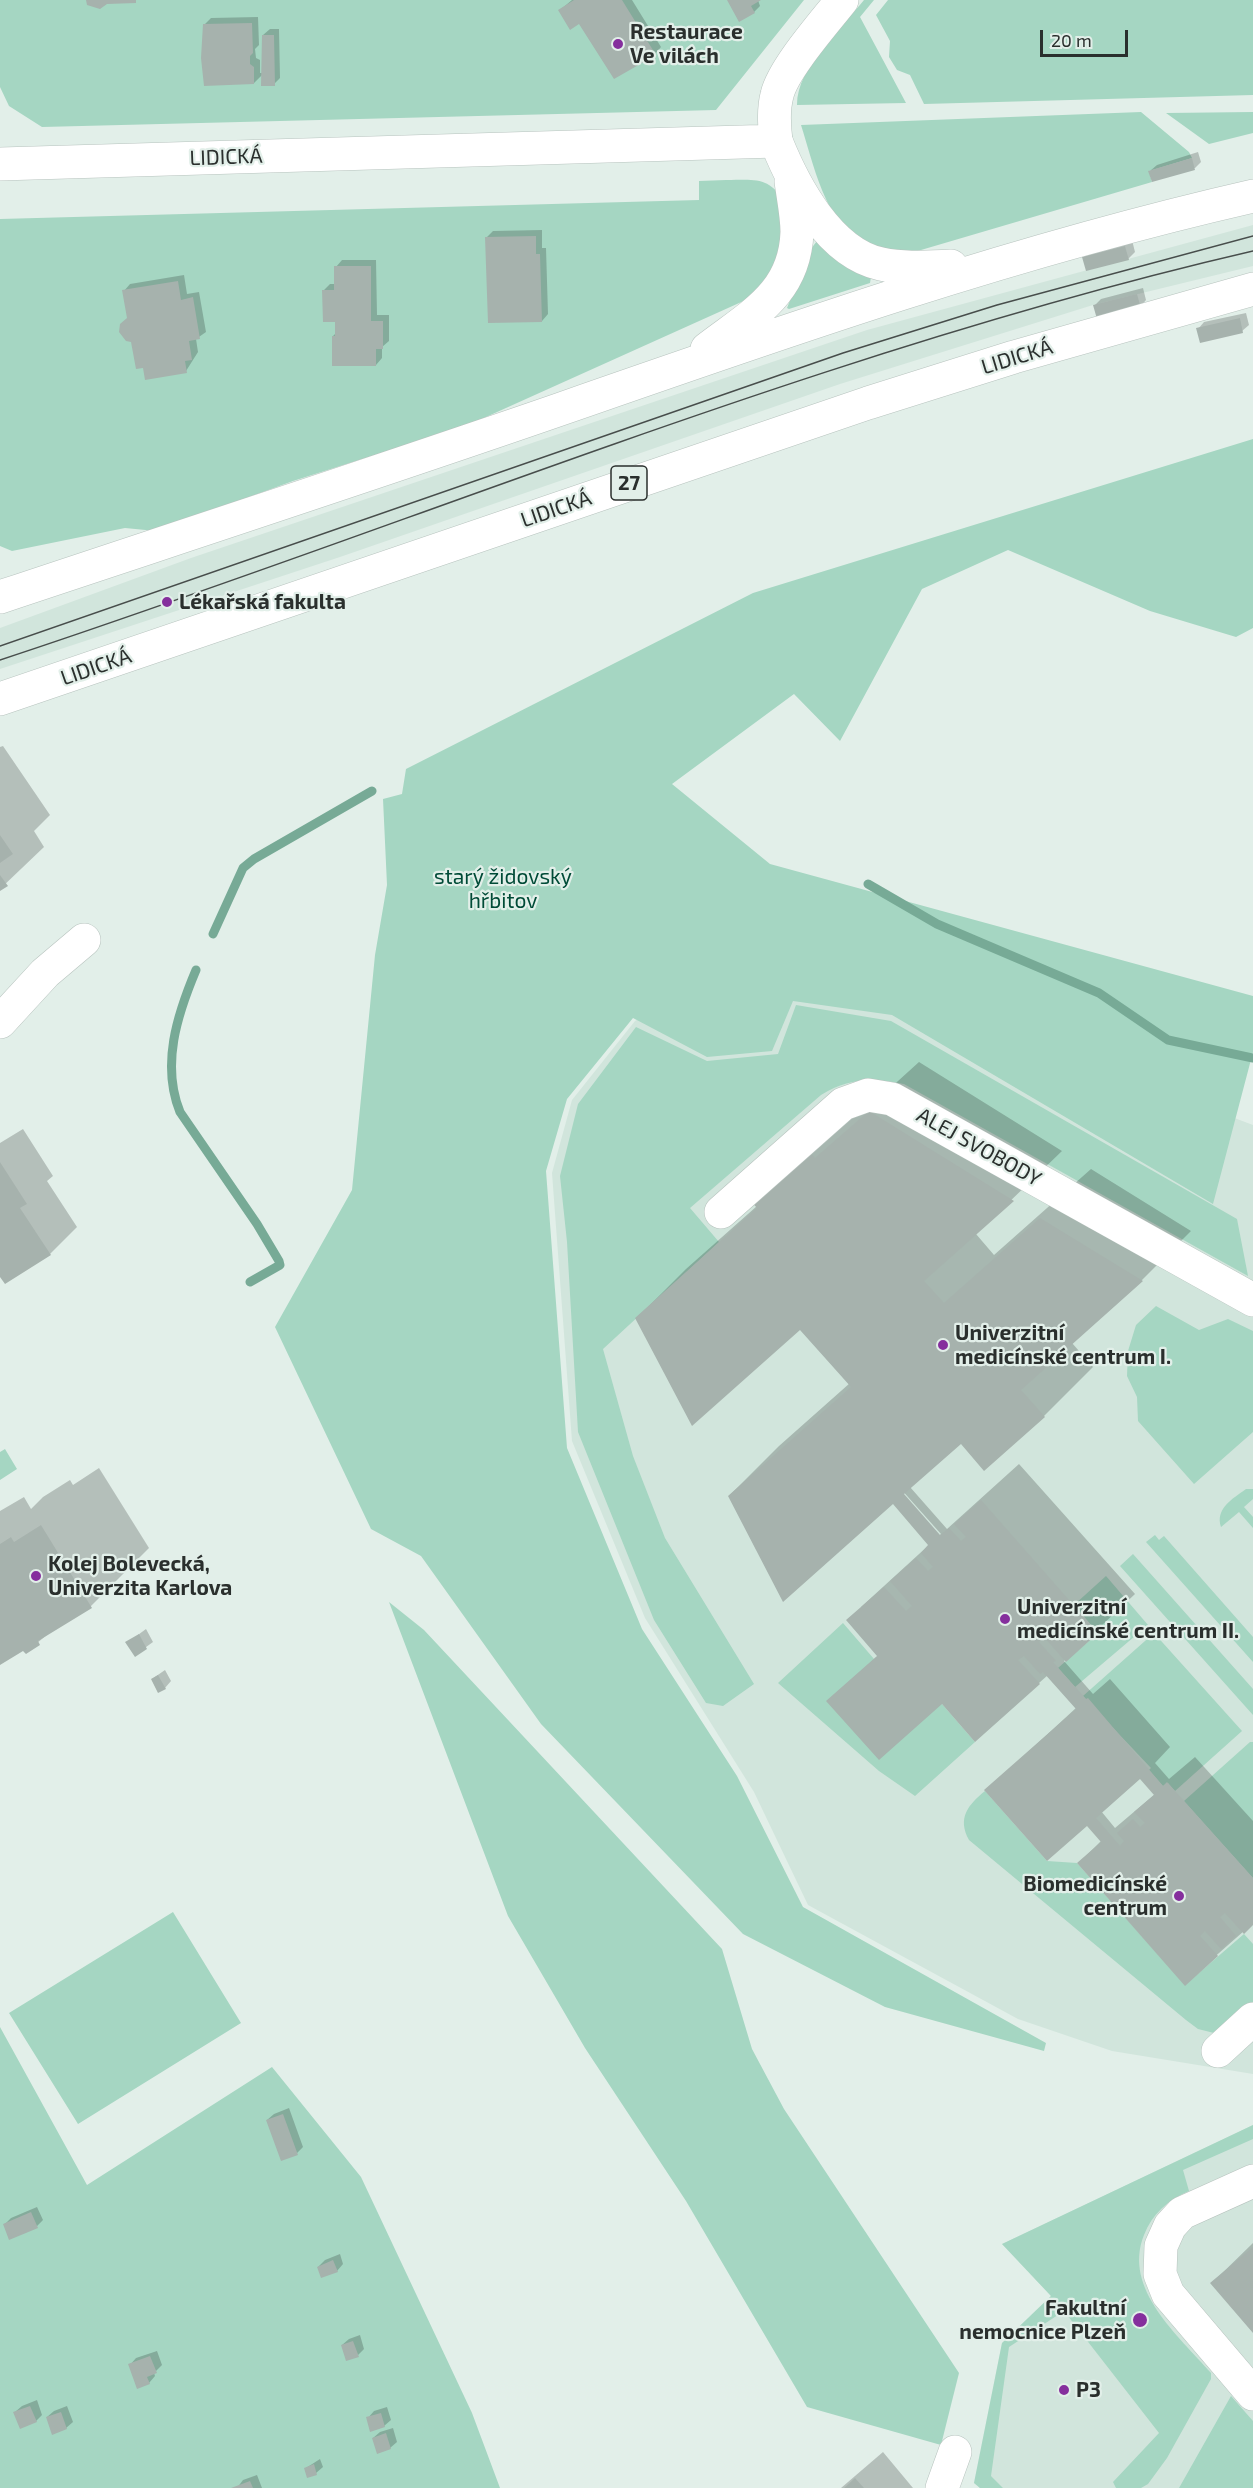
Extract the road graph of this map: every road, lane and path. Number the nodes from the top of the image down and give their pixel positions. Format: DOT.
graph roads {
  1 [pos="841,1"];
  2 [pos="776,141"];
  3 [pos="2,160"];
  4 [pos="791,179"];
  5 [pos="1253,195"];
  6 [pos="992,265"];
  7 [pos="1253,289"];
  8 [pos="684,366"];
  9 [pos="0,597"];
  10 [pos="0,699"];
  11 [pos="84,940"];
  12 [pos="0,1022"];
  13 [pos="721,1212"];
  14 [pos="1253,1300"];
  15 [pos="1253,2019"];
  16 [pos="1218,2051"];
  17 [pos="1253,2181"];
  18 [pos="1253,2394"];
  19 [pos="955,2452"];
  20 [pos="942,2488"];
  1 -- 2 [label="main road"];
  2 -- 3 [label="main road, LIDICKÁ"];
  2 -- 4 [label="main road"];
  4 -- 6 [label="main road"];
  4 -- 8 [label="main road"];
  5 -- 6 [label="main road"];
  6 -- 8 [label="main road"];
  7 -- 10 [label="main road, LIDICKÁ / 27"];
  8 -- 9 [label="main road"];
  11 -- 12 [label="main road"];
  13 -- 14 [label="main road, ALEJ SVOBODY"];
  15 -- 16 [label="main road"];
  17 -- 18 [label="main road"];
  19 -- 20 [label="main road"];
}
